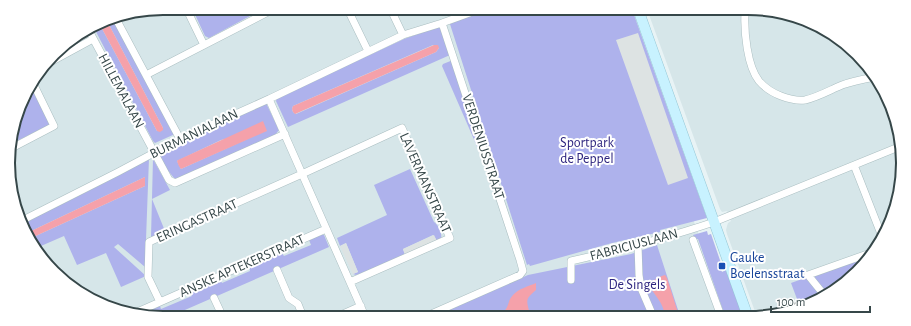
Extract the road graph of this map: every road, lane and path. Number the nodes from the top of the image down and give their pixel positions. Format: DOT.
graph roads {
  1 [pos="189,15"];
  2 [pos="262,15"];
  3 [pos="350,15"];
  4 [pos="393,15"];
  5 [pos="464,15"];
  6 [pos="640,15"];
  7 [pos="745,15"];
  8 [pos="117,22"];
  9 [pos="442,23"];
  10 [pos="91,34"];
  11 [pos="403,36"];
  12 [pos="93,39"];
  13 [pos="204,45"];
  14 [pos="368,52"];
  15 [pos="58,58"];
  16 [pos="146,75"];
  17 [pos="869,78"];
  18 [pos="36,88"];
  19 [pos="269,99"];
  20 [pos="285,134"];
  21 [pos="180,139"];
  22 [pos="16,146"];
  23 [pos="895,148"];
  24 [pos="154,152"];
  25 [pos="854,165"];
  26 [pos="302,174"];
  27 [pos="26,219"];
  28 [pos="714,222"];
  29 [pos="326,229"];
  30 [pos="880,230"];
  31 [pos="693,240"];
  32 [pos="638,245"];
  33 [pos="863,255"];
  34 [pos="277,270"];
  35 [pos="571,280"];
  36 [pos="350,282"];
  37 [pos="821,291"];
  38 [pos="214,298"];
  39 [pos="160,302"];
  40 [pos="360,306"];
  41 [pos="142,310"];
  42 [pos="220,311"];
  43 [pos="301,311"];
  44 [pos="349,311"];
  45 [pos="362,311"];
  46 [pos="438,311"];
  47 [pos="651,311"];
  48 [pos="719,311"];
  49 [pos="746,311"];
  1 -- 13 [label="street"];
  2 -- 13 [label="street"];
  3 -- 14 [label="street"];
  4 -- 11 [label="street"];
  5 -- 9 [label="street, BURMANIALAAN"];
  6 -- 28 [label="main road"];
  7 -- 17 [label="street"];
  8 -- 16 [label="street, HILLEMALAAN"];
  9 -- 11 [label="street, BURMANIALAAN"];
  9 -- 46 [label="street, VERDENIUSSTRAAT"];
  10 -- 12 [label="street, HILLEMALAAN"];
  11 -- 14 [label="street, BURMANIALAAN"];
  12 -- 15 [label="street"];
  12 -- 24 [label="street, HILLEMALAAN"];
  13 -- 16 [label="street"];
  14 -- 19 [label="street, BURMANIALAAN"];
  16 -- 21 [label="street, HILLEMALAAN"];
  18 -- 22 [label="street"];
  19 -- 20 [label="street"];
  19 -- 21 [label="street, BURMANIALAAN"];
  20 -- 24 [label="street, HILLEMALAAN"];
  20 -- 26 [label="street"];
  21 -- 24 [label="street, BURMANIALAAN"];
  23 -- 25 [label="street, FABRICIUSLAAN"];
  24 -- 27 [label="street, BURMANIALAAN"];
  25 -- 28 [label="street, FABRICIUSLAAN"];
  25 -- 30 [label="street"];
  26 -- 29 [label="street"];
  26 -- 36 [label="street, LAVERMANSTRAAT"];
  26 -- 39 [label="street, ERINGASTRAAT"];
  28 -- 32 [label="street, FABRICIUSLAAN"];
  28 -- 49 [label="main road"];
  29 -- 36 [label="street"];
  29 -- 39 [label="street, ANSKE APTEKERSTRAAT"];
  31 -- 48 [label="street"];
  32 -- 35 [label="street, FABRICIUSLAAN"];
  32 -- 47 [label="street"];
  33 -- 37 [label="street"];
  34 -- 43 [label="street"];
  36 -- 40 [label="street"];
  38 -- 42 [label="street"];
  39 -- 41 [label="street, ANSKE APTEKERSTRAAT"];
  40 -- 44 [label="street"];
  40 -- 45 [label="street"];
}
